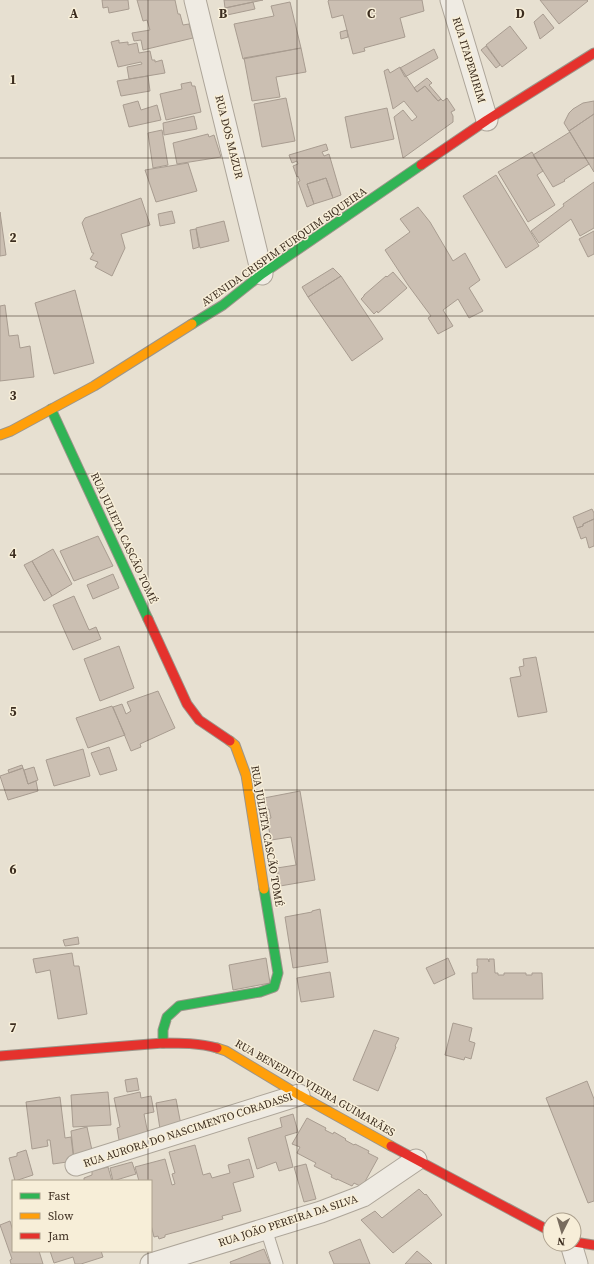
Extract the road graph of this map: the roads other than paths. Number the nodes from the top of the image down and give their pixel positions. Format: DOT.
graph roads {
  1 [pos="195,0"];
  2 [pos="450,0"];
  3 [pos="594,53"];
  4 [pos="487,120"];
  5 [pos="262,274"];
  6 [pos="51,409"];
  7 [pos="0,435"];
  8 [pos="163,1043"];
  9 [pos="0,1056"];
  10 [pos="300,1095"];
  11 [pos="416,1160"];
  12 [pos="76,1165"];
  13 [pos="542,1227"];
  14 [pos="266,1229"];
  15 [pos="582,1243"];
  16 [pos="594,1245"];
  17 [pos="573,1252"];
  18 [pos="151,1264"];
  19 [pos="277,1264"];
  20 [pos="577,1264"];
  1 -- 5 [label="street, RUA DOS MAZUR"];
  2 -- 4 [label="street, RUA ITAPEMIRIM"];
  3 -- 4 [label="street, AVENIDA CRISPIM FURQUIM SIQUEIRA"];
  4 -- 5 [label="street, AVENIDA CRISPIM FURQUIM SIQUEIRA"];
  5 -- 6 [label="street, AVENIDA CRISPIM FURQUIM SIQUEIRA"];
  6 -- 7 [label="street, AVENIDA CRISPIM FURQUIM SIQUEIRA"];
  6 -- 8 [label="street, RUA JULIETA CASCÃO TOMÉ"];
  8 -- 9 [label="street, RUA BENEDITO VIEIRA GUIMARÃES"];
  8 -- 10 [label="street, RUA BENEDITO VIEIRA GUIMARÃES"];
  10 -- 11 [label="street, RUA BENEDITO VIEIRA GUIMARÃES"];
  10 -- 12 [label="street, RUA AURORA DO NASCIMENTO CORADASSI"];
  11 -- 13 [label="street, RUA BENEDITO VIEIRA GUIMARÃES"];
  11 -- 14 [label="street, RUA JOÃO PEREIRA DA SILVA"];
  14 -- 18 [label="street, RUA JOÃO PEREIRA DA SILVA"];
  14 -- 19 [label="lane"];
  15 -- 16 [label="street"];
  17 -- 20 [label="street"];
}
